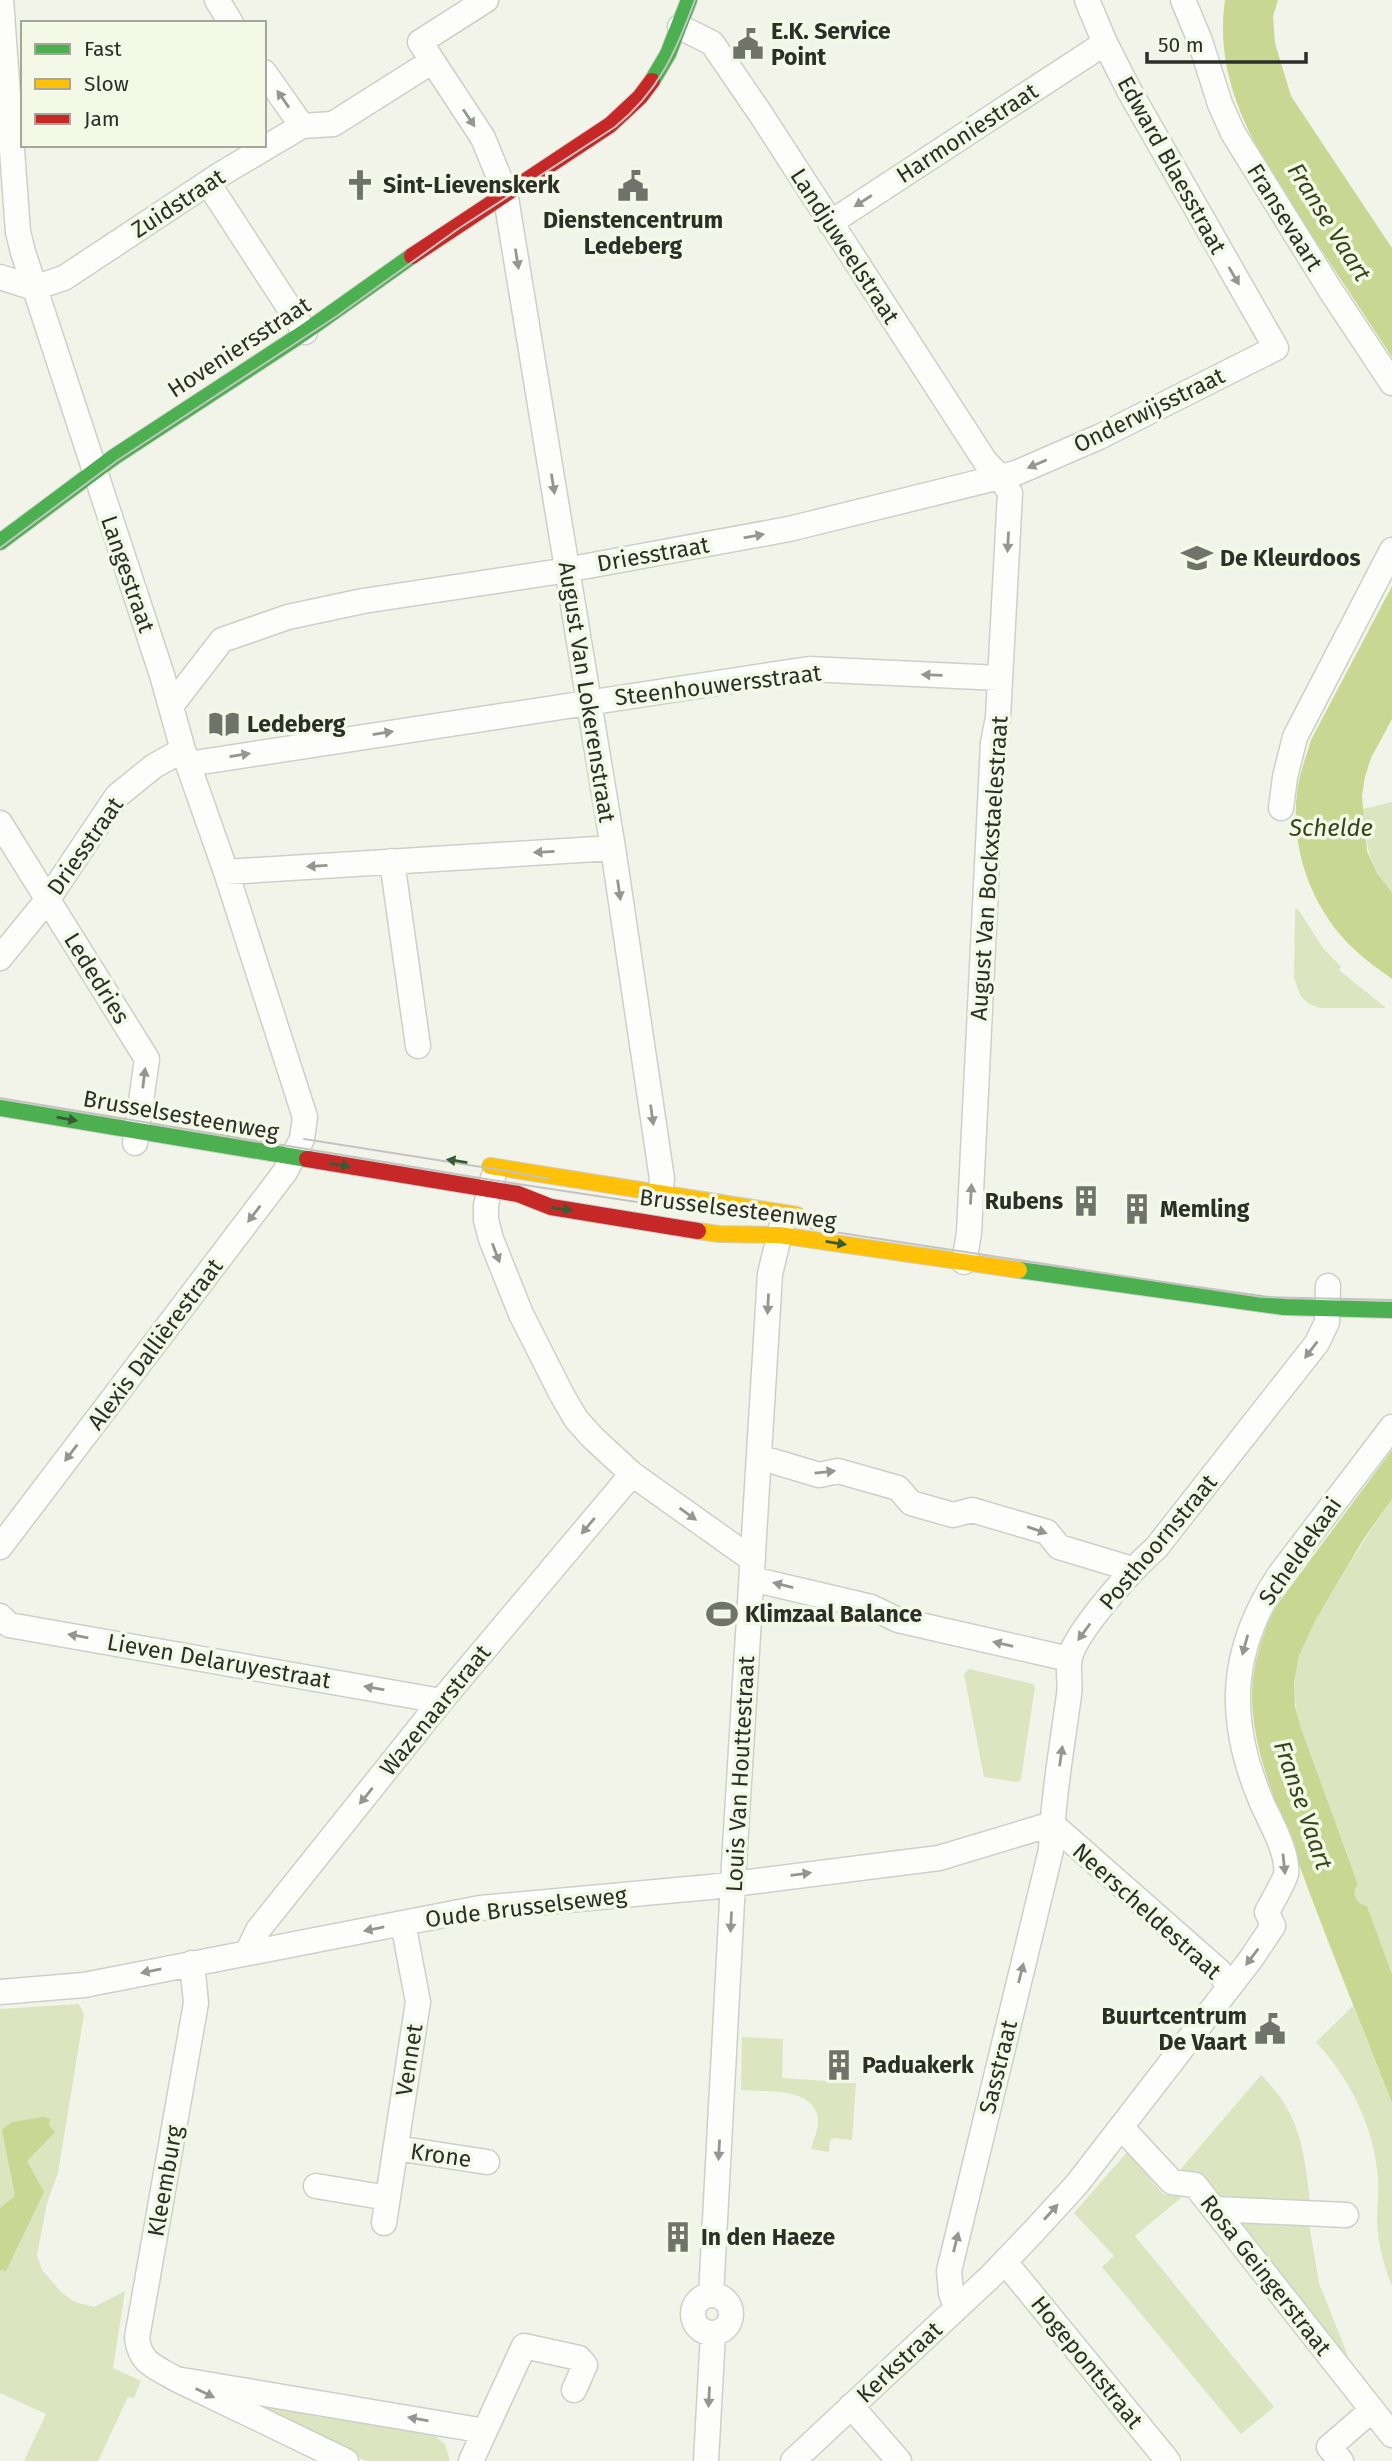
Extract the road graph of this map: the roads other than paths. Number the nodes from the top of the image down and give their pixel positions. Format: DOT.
graph roads {
  1 [pos="1,0"];
  2 [pos="217,0"];
  3 [pos="486,0"];
  4 [pos="690,0"];
  5 [pos="1087,0"];
  6 [pos="1183,0"];
  7 [pos="231,21"];
  8 [pos="680,27"];
  9 [pos="1105,43"];
  10 [pos="431,62"];
  11 [pos="266,75"];
  12 [pos="302,126"];
  13 [pos="208,183"];
  14 [pos="505,192"];
  15 [pos="830,223"];
  16 [pos="0,277"];
  17 [pos="34,288"];
  18 [pos="1264,328"];
  19 [pos="305,332"];
  20 [pos="1392,383"];
  21 [pos="94,471"];
  22 [pos="1000,477"];
  23 [pos="0,542"];
  24 [pos="1392,550"];
  25 [pos="567,570"];
  26 [pos="1000,678"];
  27 [pos="588,702"];
  28 [pos="171,706"];
  29 [pos="185,757"];
  30 [pos="1281,808"];
  31 [pos="0,822"];
  32 [pos="612,848"];
  33 [pos="392,862"];
  34 [pos="226,872"];
  35 [pos="48,899"];
  36 [pos="0,958"];
  37 [pos="418,1046"];
  38 [pos="0,1108"];
  39 [pos="138,1121"];
  40 [pos="300,1142"];
  41 [pos="470,1163"];
  42 [pos="494,1173"];
  43 [pos="660,1194"];
  44 [pos="809,1217"];
  45 [pos="782,1224"];
  46 [pos="966,1247"];
  47 [pos="1328,1292"];
  48 [pos="1392,1310"];
  49 [pos="1392,1427"];
  50 [pos="759,1457"];
  51 [pos="632,1474"];
  52 [pos="0,1547"];
  53 [pos="752,1569"];
  54 [pos="1132,1569"];
  55 [pos="3,1627"];
  56 [pos="1069,1658"];
  57 [pos="441,1701"];
  58 [pos="1052,1824"];
  59 [pos="733,1883"];
  60 [pos="404,1923"];
  61 [pos="247,1953"];
  62 [pos="192,1963"];
  63 [pos="1228,1986"];
  64 [pos="0,1992"];
  65 [pos="1121,2127"];
  66 [pos="396,2148"];
  67 [pos="487,2162"];
  68 [pos="316,2186"];
  69 [pos="388,2198"];
  70 [pos="1214,2209"];
  71 [pos="1346,2215"];
  72 [pos="384,2223"];
  73 [pos="1005,2262"];
  74 [pos="956,2308"];
  75 [pos="176,2379"];
  76 [pos="574,2390"];
  77 [pos="851,2406"];
  78 [pos="1372,2410"];
  79 [pos="485,2431"];
  80 [pos="1392,2435"];
  81 [pos="346,2461"];
  82 [pos="471,2461"];
  83 [pos="706,2461"];
  84 [pos="793,2461"];
  85 [pos="899,2461"];
  86 [pos="1168,2461"];
  87 [pos="1341,2461"];
  1 -- 17 [label="street, Langestraat"];
  2 -- 7 [label="street"];
  3 -- 10 [label="street"];
  4 -- 8 [label="main road, Hoveniersstraat"];
  5 -- 9 [label="street, Edward Blaesstraat"];
  6 -- 20 [label="street, Fransevaart"];
  8 -- 14 [label="main road, Hoveniersstraat"];
  8 -- 15 [label="street, Landjuweelstraat"];
  9 -- 15 [label="street, Harmoniestraat, one-way"];
  9 -- 18 [label="street, Edward Blaesstraat, one-way"];
  10 -- 12 [label="street, Zuidstraat"];
  10 -- 14 [label="street, August Van Lokerenstraat, one-way"];
  12 -- 11 [label="street, one-way"];
  12 -- 13 [label="street, Zuidstraat"];
  13 -- 17 [label="street, Zuidstraat"];
  13 -- 19 [label="street"];
  14 -- 19 [label="main road, Hoveniersstraat"];
  14 -- 25 [label="street, August Van Lokerenstraat, one-way"];
  15 -- 22 [label="street, Landjuweelstraat"];
  16 -- 17 [label="street"];
  17 -- 21 [label="street, Langestraat"];
  18 -- 22 [label="street, Onderwijsstraat, one-way"];
  19 -- 21 [label="main road, Hoveniersstraat"];
  21 -- 23 [label="main road, Hoveniersstraat"];
  21 -- 28 [label="street, Langestraat"];
  25 -- 22 [label="street, Driesstraat, one-way"];
  22 -- 26 [label="street, August Van Bockxstaelestraat, one-way"];
  24 -- 30 [label="street"];
  25 -- 27 [label="street, August Van Lokerenstraat"];
  25 -- 28 [label="street, Driesstraat"];
  26 -- 27 [label="street, Steenhouwersstraat, one-way"];
  46 -- 26 [label="street, August Van Bockxstaelestraat, one-way"];
  29 -- 27 [label="street, Steenhouwersstraat, one-way"];
  27 -- 32 [label="street, August Van Lokerenstraat"];
  28 -- 29 [label="street, Langestraat"];
  29 -- 34 [label="street, Langestraat"];
  29 -- 35 [label="street, Driesstraat"];
  31 -- 35 [label="street, Lededries"];
  32 -- 33 [label="street, one-way"];
  32 -- 43 [label="street, August Van Lokerenstraat, one-way"];
  33 -- 34 [label="street, one-way"];
  33 -- 37 [label="street"];
  34 -- 40 [label="street, Langestraat"];
  35 -- 36 [label="street, Driesstraat"];
  39 -- 35 [label="street, Lededries, one-way"];
  38 -- 39 [label="main road, Brusselsesteenweg, one-way"];
  39 -- 40 [label="main road, Brusselsesteenweg"];
  40 -- 42 [label="main road, Brusselsesteenweg, one-way"];
  40 -- 52 [label="street, Alexis Dallièrestraat, one-way"];
  42 -- 41 [label="main road, Brusselsesteenweg, one-way"];
  42 -- 43 [label="main road, Brusselsesteenweg"];
  42 -- 45 [label="main road, Brusselsesteenweg, one-way"];
  42 -- 51 [label="street, one-way"];
  43 -- 45 [label="main road, Brusselsesteenweg"];
  44 -- 45 [label="main road, Brusselsesteenweg"];
  45 -- 46 [label="main road, Brusselsesteenweg, one-way"];
  45 -- 50 [label="street, Louis Van Houttestraat, one-way"];
  46 -- 47 [label="main road, Brusselsesteenweg"];
  47 -- 48 [label="main road, Brusselsesteenweg"];
  47 -- 54 [label="street, Posthoornstraat, one-way"];
  49 -- 63 [label="street, Scheldekaai, one-way"];
  50 -- 53 [label="street, Louis Van Houttestraat"];
  50 -- 54 [label="street, one-way"];
  51 -- 53 [label="street, one-way"];
  51 -- 57 [label="street, Wazenaarstraat, one-way"];
  56 -- 53 [label="street, one-way"];
  53 -- 59 [label="street, Louis Van Houttestraat"];
  54 -- 56 [label="street, Posthoornstraat, one-way"];
  57 -- 55 [label="street, Lieven Delaruyestraat, one-way"];
  58 -- 56 [label="street, one-way"];
  57 -- 61 [label="street, Wazenaarstraat, one-way"];
  59 -- 58 [label="street, Oude Brusselseweg, one-way"];
  58 -- 63 [label="street, Neerscheldestraat"];
  74 -- 58 [label="street, Sasstraat, one-way"];
  59 -- 60 [label="street, Oude Brusselseweg"];
  59 -- 83 [label="street, Louis Van Houttestraat, one-way"];
  60 -- 61 [label="street, Oude Brusselseweg, one-way"];
  60 -- 66 [label="street, Vennet"];
  61 -- 62 [label="street, Oude Brusselseweg"];
  62 -- 64 [label="street, Oude Brusselseweg, one-way"];
  62 -- 75 [label="street, Kleemburg"];
  63 -- 65 [label="street, Neerscheldestraat"];
  65 -- 70 [label="street, Rosa Geingerstraat"];
  73 -- 65 [label="street, Neerscheldestraat, one-way"];
  66 -- 67 [label="street, Krone"];
  66 -- 69 [label="street, Vennet"];
  68 -- 69 [label="street"];
  69 -- 72 [label="street, Vennet"];
  70 -- 71 [label="street"];
  70 -- 78 [label="street, Rosa Geingerstraat"];
  73 -- 74 [label="street, Kerkstraat"];
  73 -- 86 [label="street, Hogepontstraat"];
  74 -- 77 [label="street, Kerkstraat"];
  79 -- 75 [label="street, Kleemburg, one-way"];
  75 -- 81 [label="street, Kleemburg, one-way"];
  76 -- 79 [label="street"];
  77 -- 84 [label="street, Kerkstraat"];
  77 -- 85 [label="street"];
  78 -- 80 [label="street, Rosa Geingerstraat"];
  78 -- 87 [label="street"];
  79 -- 82 [label="street"];
}
